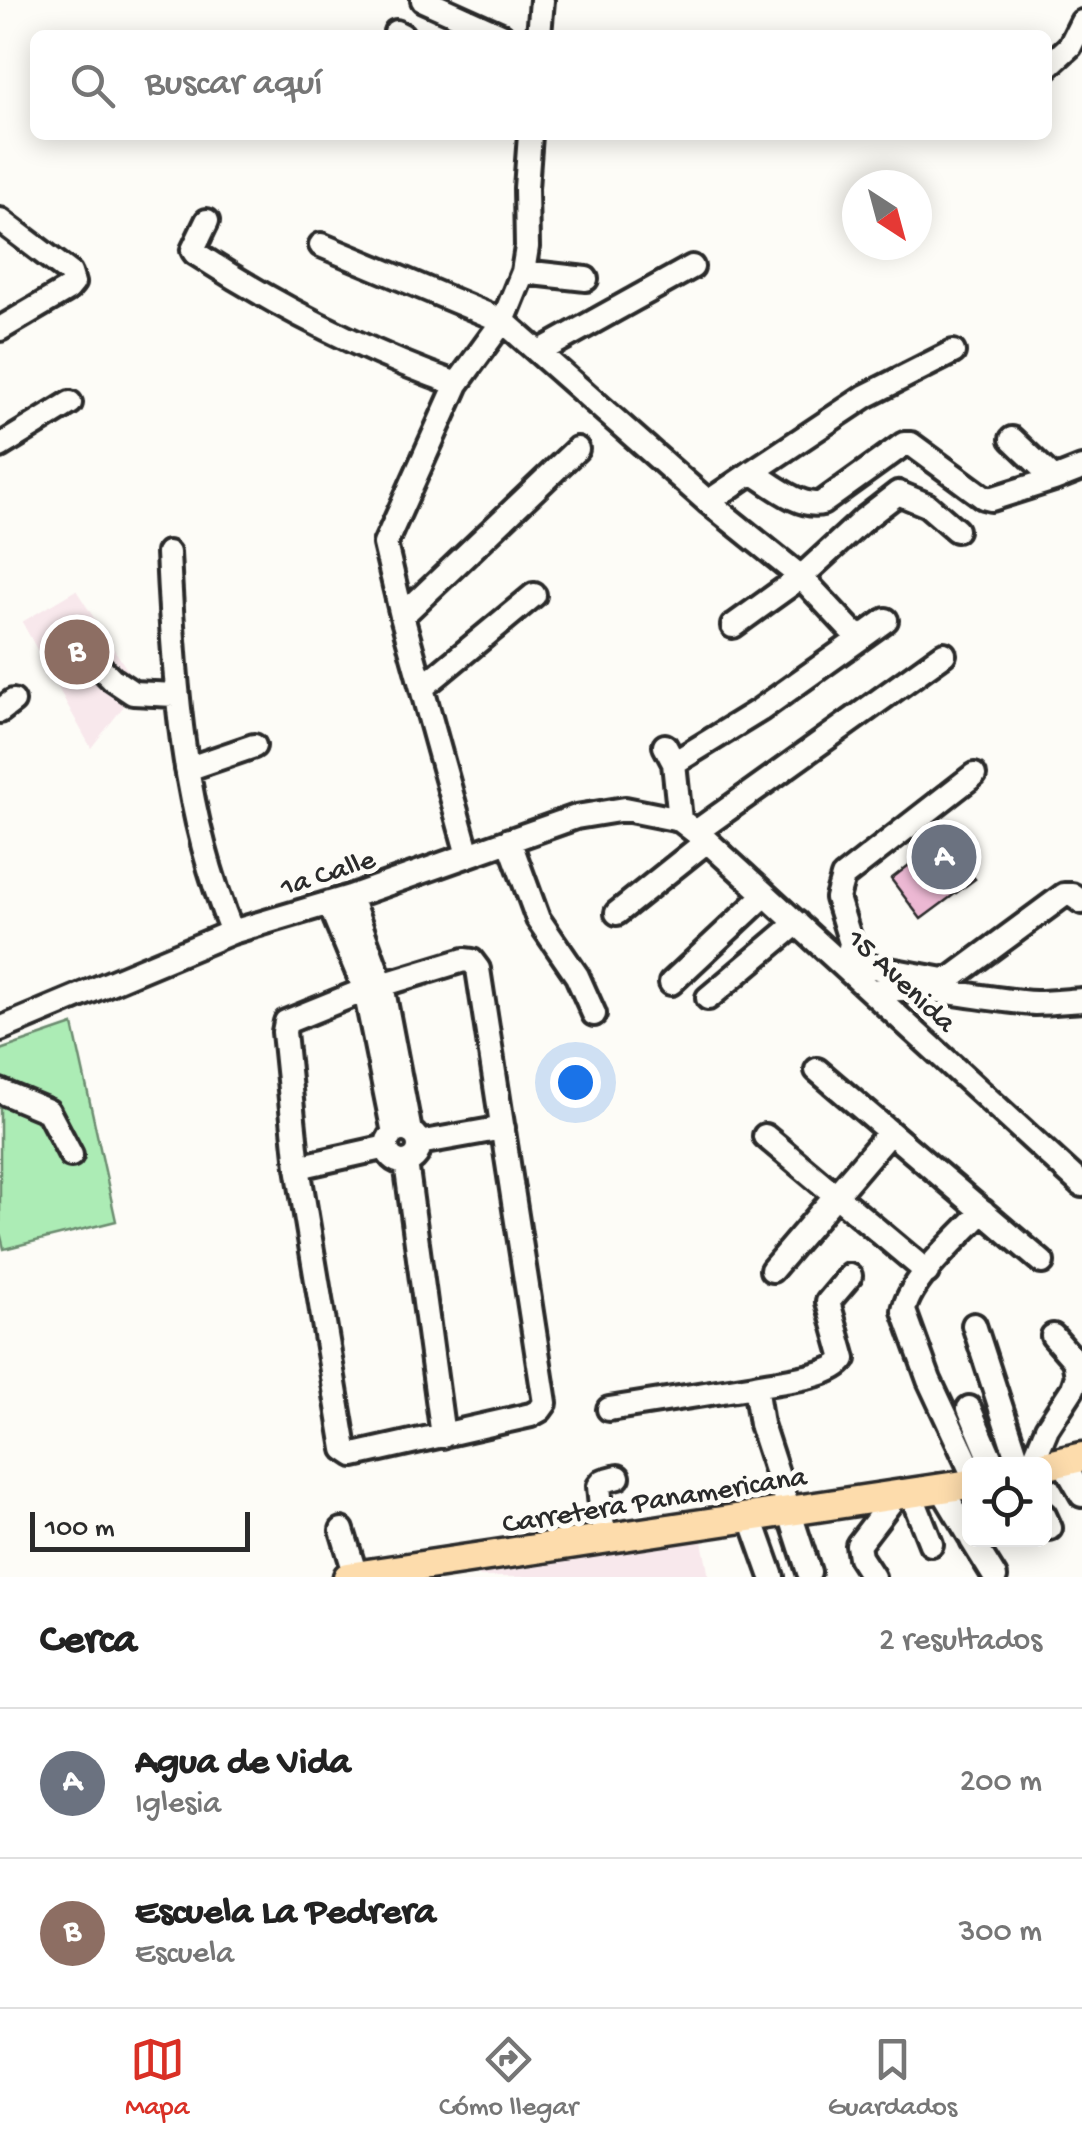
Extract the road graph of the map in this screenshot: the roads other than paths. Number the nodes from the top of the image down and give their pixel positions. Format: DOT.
graph roads {
  1 [pos="422,0"];
  2 [pos="542,0"];
  3 [pos="1082,22"];
  4 [pos="489,30"];
  5 [pos="539,30"];
  6 [pos="1052,62"];
  7 [pos="530,140"];
  8 [pos="207,221"];
  9 [pos="4,228"];
  10 [pos="321,245"];
  11 [pos="692,267"];
  12 [pos="524,272"];
  13 [pos="586,279"];
  14 [pos="503,320"];
  15 [pos="0,329"];
  16 [pos="539,352"];
  17 [pos="952,352"];
  18 [pos="457,384"];
  19 [pos="70,404"];
  20 [pos="1012,439"];
  21 [pos="0,446"];
  22 [pos="577,450"];
  23 [pos="1082,468"];
  24 [pos="752,472"];
  25 [pos="1054,480"];
  26 [pos="708,502"];
  27 [pos="956,530"];
  28 [pos="168,553"];
  29 [pos="802,577"];
  30 [pos="534,594"];
  31 [pos="402,616"];
  32 [pos="886,620"];
  33 [pos="733,626"];
  34 [pos="859,638"];
  35 [pos="73,640"];
  36 [pos="944,654"];
  37 [pos="423,686"];
  38 [pos="175,695"];
  39 [pos="254,746"];
  40 [pos="187,769"];
  41 [pos="974,775"];
  42 [pos="694,831"];
  43 [pos="509,840"];
  44 [pos="468,855"];
  45 [pos="765,895"];
  46 [pos="340,900"];
  47 [pos="1082,902"];
  48 [pos="617,913"];
  49 [pos="797,923"];
  50 [pos="232,932"];
  51 [pos="849,969"];
  52 [pos="671,983"];
  53 [pos="374,987"];
  54 [pos="872,991"];
  55 [pos="708,998"];
  56 [pos="1082,1000"];
  57 [pos="594,1014"];
  58 [pos="0,1029"];
  59 [pos="818,1070"];
  60 [pos="0,1091"];
  61 [pos="503,1128"];
  62 [pos="890,1133"];
  63 [pos="765,1136"];
  64 [pos="403,1143"];
  65 [pos="71,1155"];
  66 [pos="298,1167"];
  67 [pos="1082,1185"];
  68 [pos="835,1193"];
  69 [pos="983,1211"];
  70 [pos="1042,1262"];
  71 [pos="772,1270"];
  72 [pos="927,1272"];
  73 [pos="850,1276"];
  74 [pos="974,1325"];
  75 [pos="1053,1336"];
  76 [pos="755,1386"];
  77 [pos="609,1408"];
  78 [pos="969,1408"];
  79 [pos="444,1436"];
  80 [pos="964,1457"];
  81 [pos="990,1457"];
  82 [pos="1017,1457"];
  83 [pos="1035,1457"];
  84 [pos="1070,1463"];
  85 [pos="618,1476"];
  86 [pos="962,1485"];
  87 [pos="940,1486"];
  88 [pos="904,1493"];
  89 [pos="1082,1495"];
  90 [pos="788,1511"];
  91 [pos="751,1518"];
  92 [pos="962,1523"];
  93 [pos="342,1530"];
  94 [pos="604,1539"];
  95 [pos="931,1544"];
  96 [pos="977,1547"];
  97 [pos="809,1572"];
  98 [pos="370,1575"];
  99 [pos="348,1577"];
  100 [pos="772,1577"];
  101 [pos="872,1577"];
  102 [pos="995,1577"];
  1 -- 4 [label="street"];
  2 -- 5 [label="street"];
  3 -- 6 [label="street"];
  7 -- 12 [label="street"];
  8 -- 18 [label="street"];
  9 -- 15 [label="street"];
  10 -- 14 [label="street"];
  11 -- 16 [label="street"];
  12 -- 13 [label="street"];
  12 -- 14 [label="street"];
  14 -- 16 [label="street"];
  14 -- 18 [label="street"];
  16 -- 26 [label="street"];
  17 -- 24 [label="street"];
  18 -- 31 [label="street"];
  19 -- 21 [label="street"];
  20 -- 25 [label="street"];
  22 -- 31 [label="street"];
  23 -- 25 [label="street"];
  24 -- 25 [label="street"];
  24 -- 26 [label="street"];
  26 -- 29 [label="street"];
  27 -- 29 [label="street"];
  28 -- 38 [label="street"];
  29 -- 33 [label="street"];
  29 -- 34 [label="street"];
  30 -- 37 [label="street"];
  31 -- 37 [label="street"];
  32 -- 34 [label="street"];
  34 -- 42 [label="street"];
  35 -- 38 [label="street"];
  36 -- 42 [label="street"];
  37 -- 44 [label="street"];
  38 -- 40 [label="street"];
  39 -- 40 [label="street"];
  40 -- 50 [label="street"];
  41 -- 51 [label="street"];
  42 -- 43 [label="street, 1a Calle"];
  42 -- 45 [label="street, 15 Avenida"];
  42 -- 48 [label="street"];
  43 -- 44 [label="street, 1a Calle"];
  43 -- 57 [label="street"];
  44 -- 46 [label="street, 1a Calle"];
  45 -- 49 [label="street, 15 Avenida"];
  45 -- 52 [label="street"];
  46 -- 50 [label="street, 1a Calle"];
  46 -- 53 [label="street"];
  47 -- 51 [label="street"];
  49 -- 51 [label="street, 15 Avenida"];
  49 -- 55 [label="street"];
  50 -- 58 [label="street, 1a Calle"];
  51 -- 54 [label="street, 15 Avenida"];
  53 -- 61 [label="street"];
  53 -- 64 [label="street"];
  53 -- 66 [label="street"];
  54 -- 56 [label="street"];
  54 -- 67 [label="street, 15 Avenida"];
  59 -- 62 [label="street"];
  60 -- 65 [label="street"];
  61 -- 64 [label="street"];
  61 -- 79 [label="street"];
  62 -- 68 [label="street"];
  62 -- 69 [label="street"];
  63 -- 68 [label="street"];
  64 -- 66 [label="street"];
  64 -- 79 [label="street"];
  66 -- 79 [label="street"];
  68 -- 71 [label="street"];
  68 -- 72 [label="street"];
  69 -- 70 [label="street"];
  69 -- 72 [label="street"];
  72 -- 80 [label="street"];
  73 -- 76 [label="street"];
  74 -- 82 [label="street"];
  75 -- 83 [label="street"];
  76 -- 77 [label="street"];
  76 -- 90 [label="street"];
  78 -- 81 [label="street"];
  84 -- 89 [label="street"];
  85 -- 94 [label="street"];
  86 -- 87 [label="main road, Carretera Panamericana"];
  87 -- 88 [label="main road, Carretera Panamericana"];
  87 -- 92 [label="street"];
  88 -- 90 [label="main road, Carretera Panamericana"];
  88 -- 95 [label="street"];
  88 -- 101 [label="street"];
  90 -- 91 [label="main road, Carretera Panamericana"];
  90 -- 97 [label="street"];
  91 -- 94 [label="main road, Carretera Panamericana"];
  91 -- 100 [label="street"];
  93 -- 98 [label="street"];
  94 -- 98 [label="main road, Carretera Panamericana"];
  96 -- 102 [label="street"];
  98 -- 99 [label="main road, Carretera Panamericana"];
}
